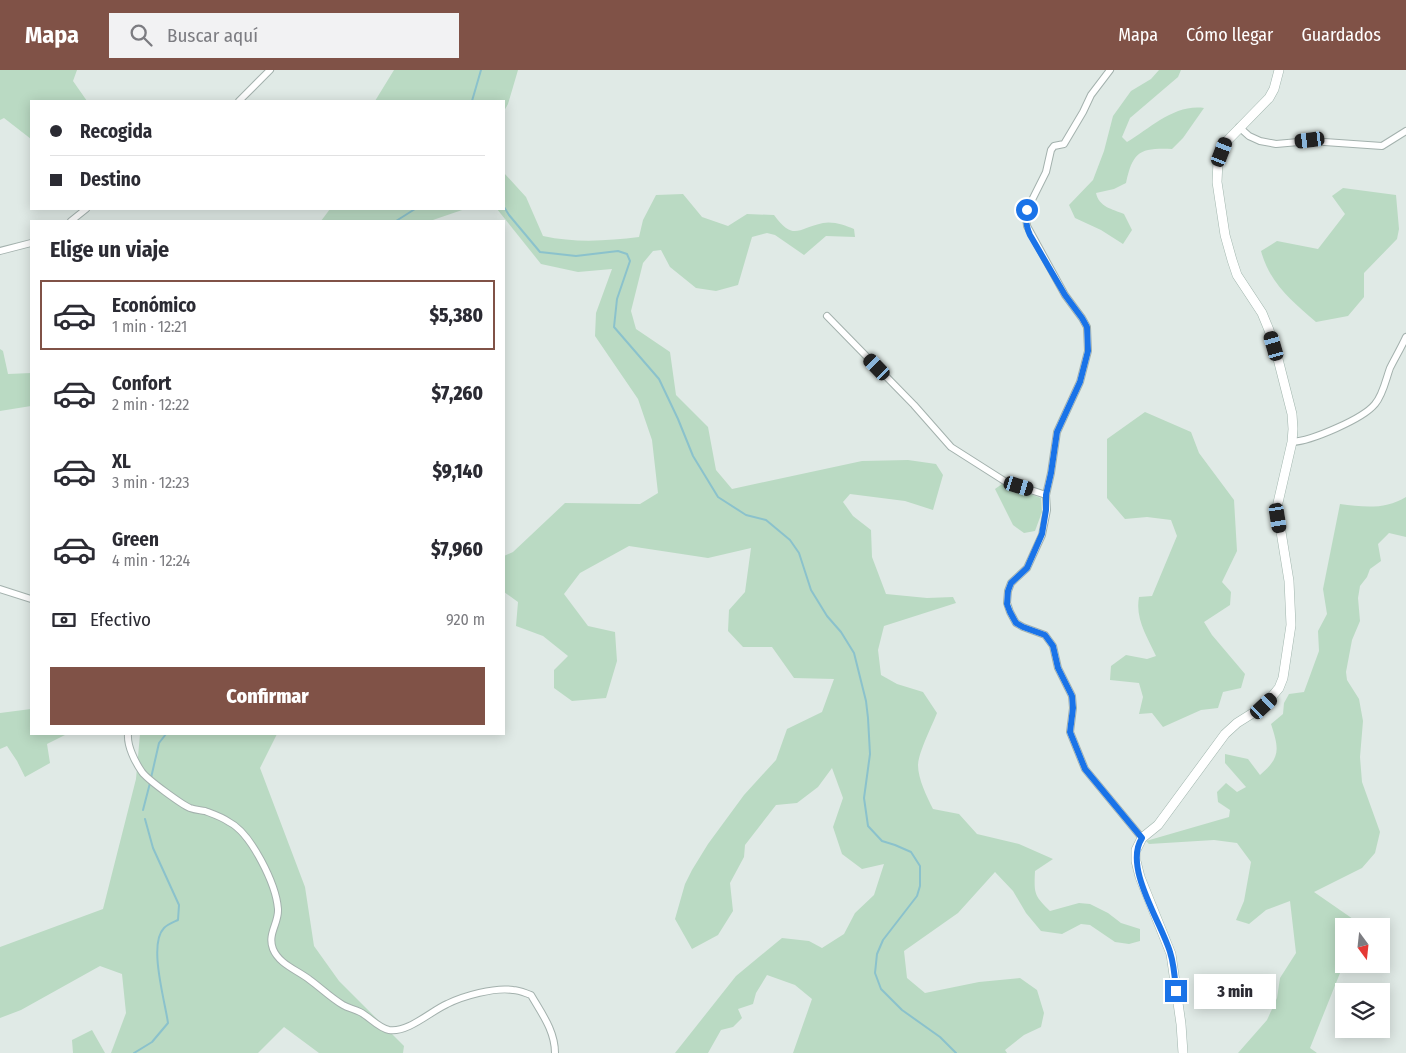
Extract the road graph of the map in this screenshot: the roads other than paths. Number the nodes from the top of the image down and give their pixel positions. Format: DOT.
graph roads {
  1 [pos="270,70"];
  2 [pos="1110,70"];
  3 [pos="1279,70"];
  4 [pos="240,100"];
  5 [pos="1239,127"];
  6 [pos="1406,131"];
  7 [pos="85,210"];
  8 [pos="72,220"];
  9 [pos="30,244"];
  10 [pos="0,251"];
  11 [pos="827,316"];
  12 [pos="1406,339"];
  13 [pos="1292,442"];
  14 [pos="1046,495"];
  15 [pos="0,589"];
  16 [pos="30,599"];
  17 [pos="128,735"];
  18 [pos="1142,838"];
  19 [pos="556,1053"];
  20 [pos="1183,1053"];
  1 -- 4 [label="street"];
  2 -- 14 [label="street"];
  3 -- 5 [label="street"];
  5 -- 6 [label="street"];
  5 -- 13 [label="street"];
  7 -- 8 [label="street"];
  9 -- 10 [label="street"];
  11 -- 14 [label="street"];
  12 -- 13 [label="street"];
  13 -- 18 [label="street"];
  14 -- 18 [label="street"];
  15 -- 16 [label="street"];
  17 -- 19 [label="street"];
  18 -- 20 [label="street"];
}
